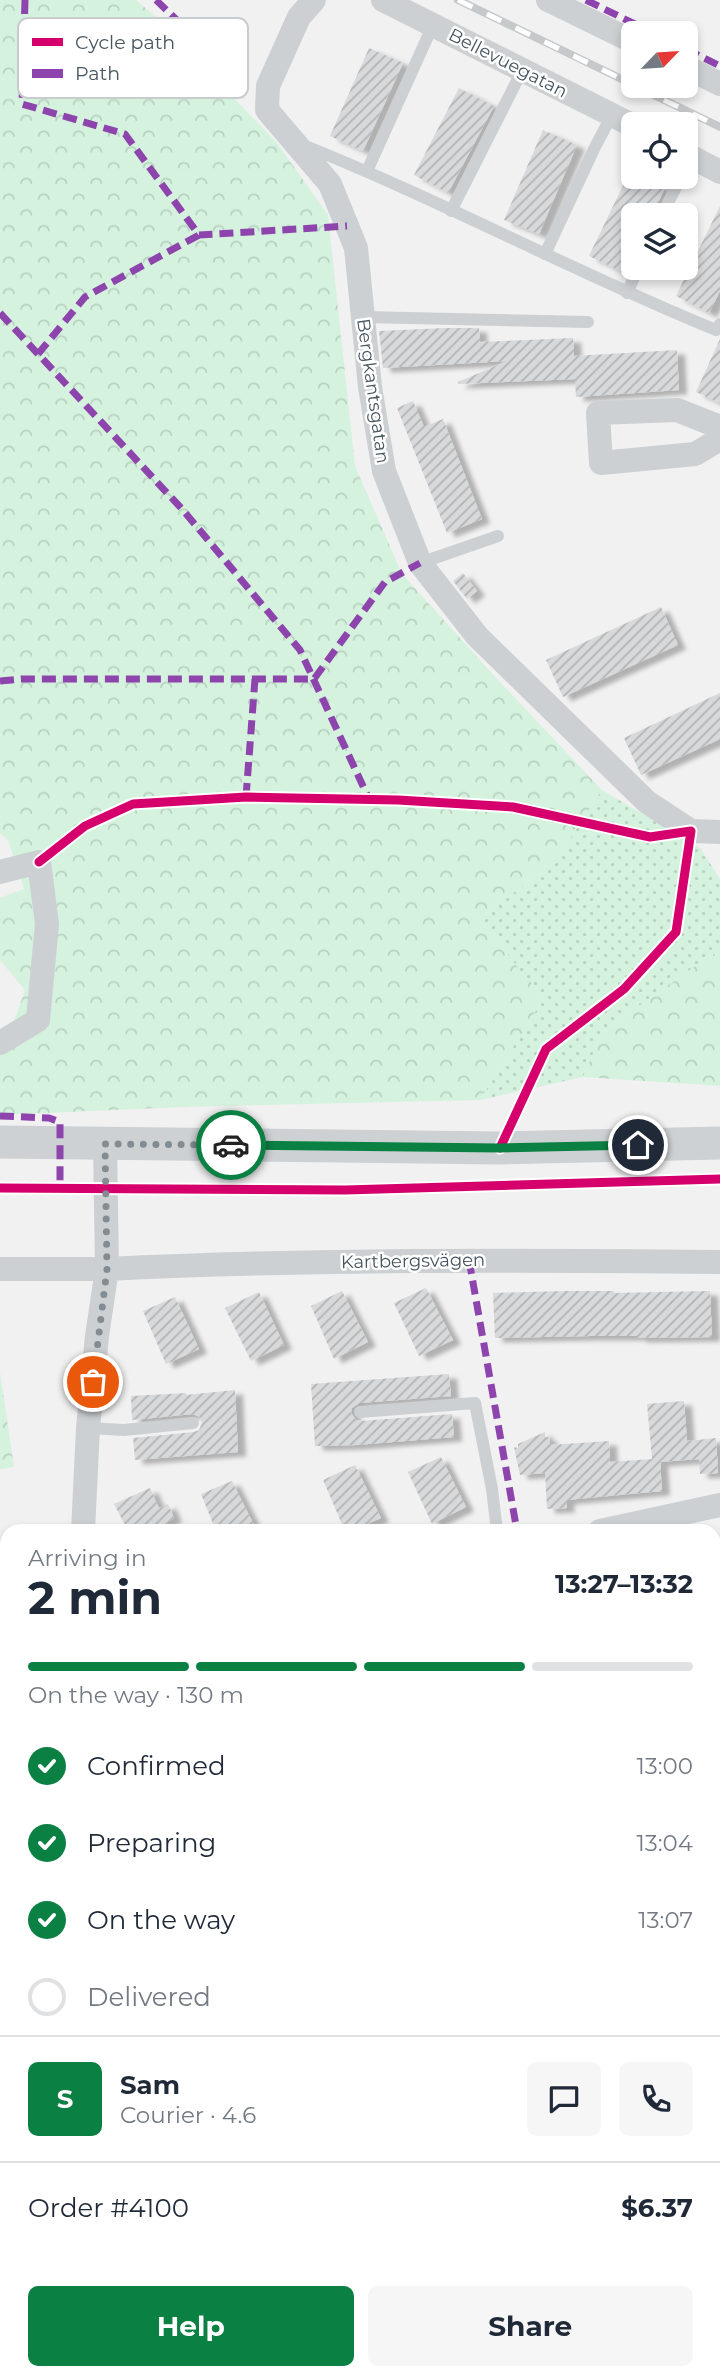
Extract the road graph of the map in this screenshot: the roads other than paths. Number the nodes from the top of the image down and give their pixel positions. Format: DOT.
graph roads {
  1 [pos="314,0"];
  2 [pos="383,0"];
  3 [pos="548,0"];
  4 [pos="433,25"];
  5 [pos="621,35"];
  6 [pos="523,69"];
  7 [pos="698,73"];
  8 [pos="720,84"];
  9 [pos="621,120"];
  10 [pos="621,123"];
  11 [pos="296,142"];
  12 [pos="698,167"];
  13 [pos="367,171"];
  14 [pos="720,172"];
  15 [pos="452,211"];
  16 [pos="545,254"];
  17 [pos="632,280"];
  18 [pos="627,292"];
  19 [pos="363,317"];
  20 [pos="588,322"];
  21 [pos="720,324"];
  22 [pos="720,426"];
  23 [pos="720,439"];
  24 [pos="498,536"];
  25 [pos="420,563"];
  26 [pos="720,832"];
  27 [pos="0,872"];
  28 [pos="0,1043"];
  29 [pos="0,1142"];
  30 [pos="720,1143"];
  31 [pos="105,1144"];
  32 [pos="720,1262"];
  33 [pos="0,1269"];
  34 [pos="107,1269"];
  35 [pos="360,1412"];
  36 [pos="193,1423"];
  37 [pos="88,1429"];
  38 [pos="720,1505"];
  39 [pos="83,1524"];
  40 [pos="496,1524"];
  41 [pos="632,1524"];
  1 -- 11 [label="street, Bergkantsgatan"];
  2 -- 4 [label="street, Bellevuegatan"];
  3 -- 5 [label="street"];
  4 -- 6 [label="street, Bellevuegatan"];
  4 -- 13 [label="lane"];
  6 -- 9 [label="street, Bellevuegatan"];
  6 -- 15 [label="lane"];
  7 -- 8 [label="street"];
  10 -- 16 [label="lane"];
  11 -- 13 [label="lane"];
  11 -- 19 [label="street, Bergkantsgatan"];
  12 -- 14 [label="street"];
  13 -- 15 [label="lane"];
  15 -- 16 [label="lane"];
  16 -- 18 [label="lane"];
  17 -- 18 [label="lane"];
  18 -- 21 [label="lane"];
  19 -- 20 [label="lane"];
  19 -- 25 [label="street, Bergkantsgatan"];
  22 -- 23 [label="street"];
  24 -- 25 [label="lane"];
  25 -- 26 [label="street, Bergkantsgatan"];
  27 -- 28 [label="street"];
  29 -- 31 [label="main road"];
  30 -- 31 [label="main road"];
  31 -- 34 [label="street"];
  32 -- 34 [label="street, Kartbergsvägen"];
  33 -- 34 [label="street, Kartbergsvägen"];
  34 -- 37 [label="street"];
  35 -- 40 [label="lane"];
  36 -- 37 [label="lane"];
  37 -- 39 [label="street"];
  38 -- 41 [label="street"];
}
